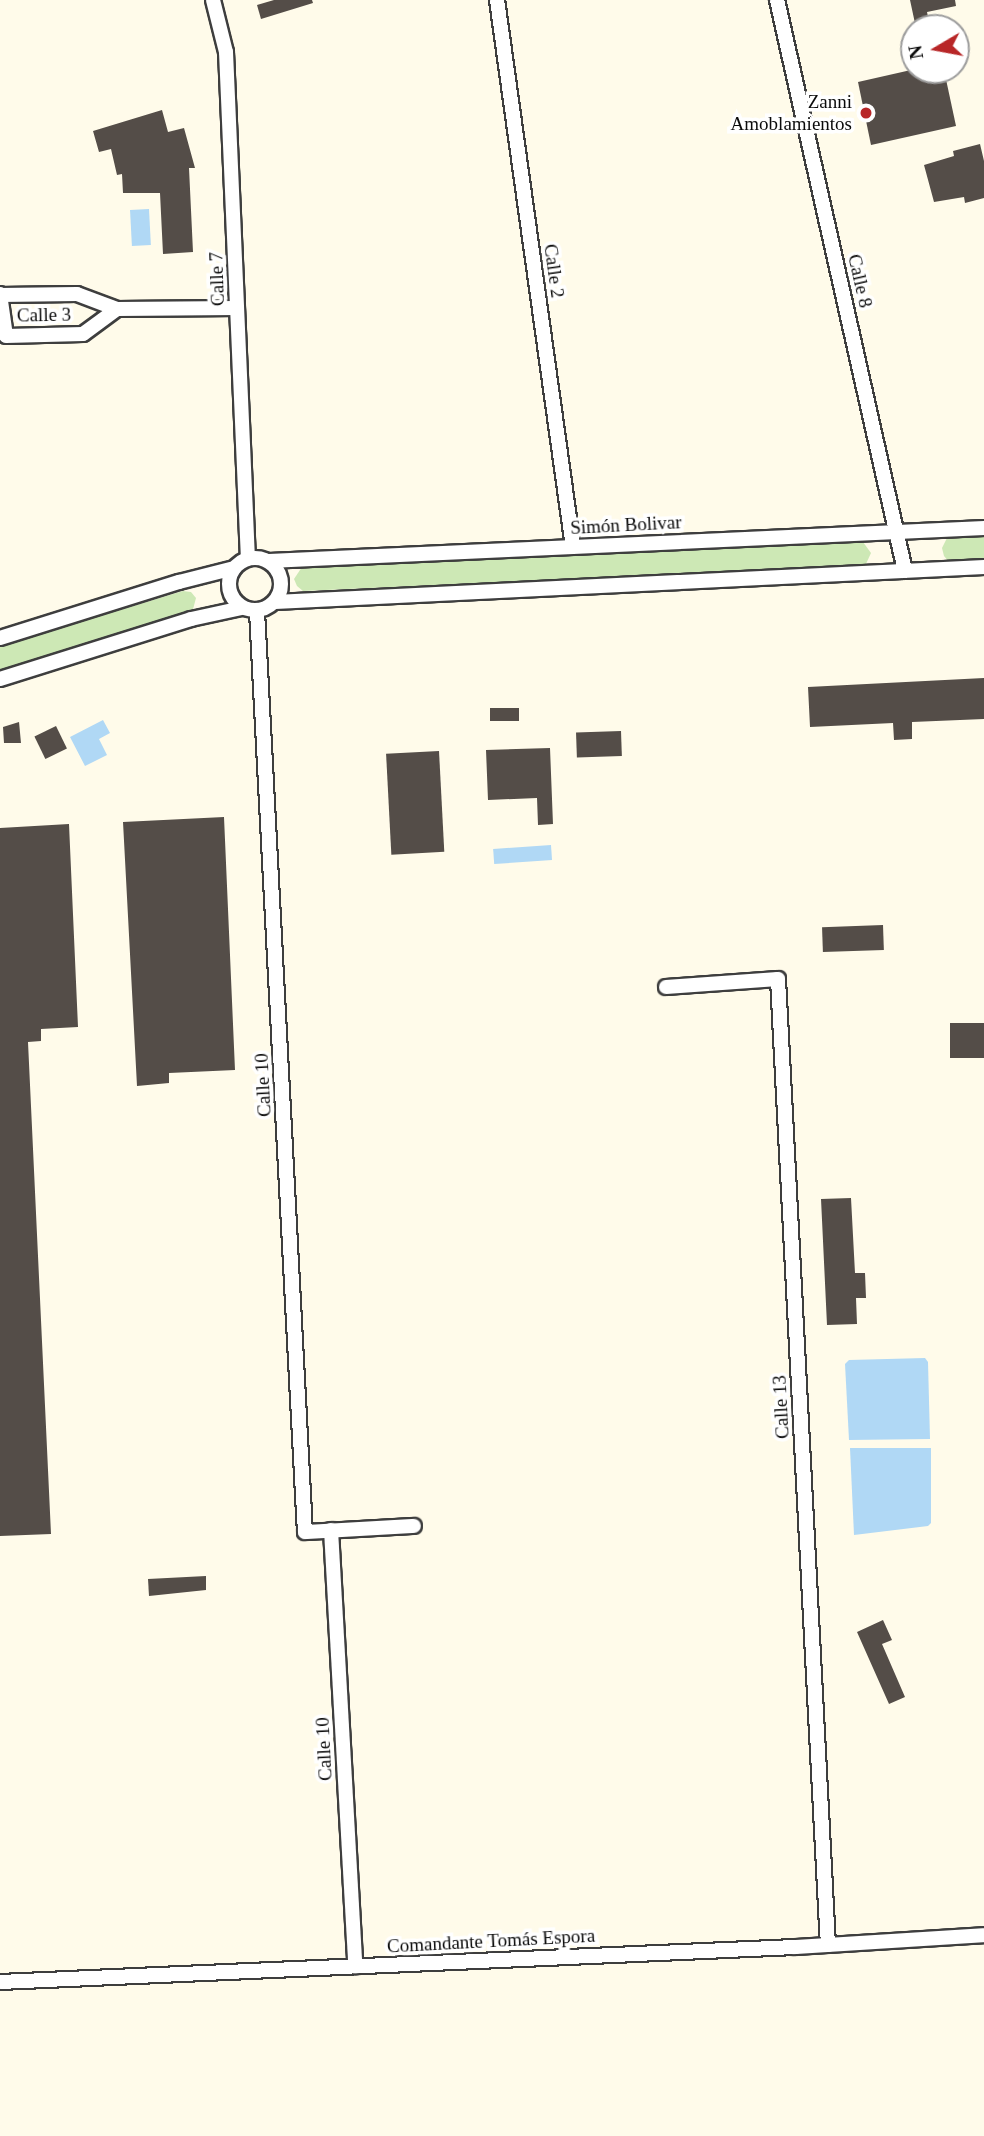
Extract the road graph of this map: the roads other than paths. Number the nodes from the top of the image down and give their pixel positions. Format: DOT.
graph roads {
  1 [pos="213,0"];
  2 [pos="497,0"];
  3 [pos="777,0"];
  4 [pos="0,294"];
  5 [pos="237,308"];
  6 [pos="117,309"];
  7 [pos="984,528"];
  8 [pos="896,532"];
  9 [pos="573,547"];
  10 [pos="248,559"];
  11 [pos="269,561"];
  12 [pos="984,567"];
  13 [pos="234,568"];
  14 [pos="905,571"];
  15 [pos="275,602"];
  16 [pos="242,608"];
  17 [pos="257,611"];
  18 [pos="0,638"];
  19 [pos="0,679"];
  20 [pos="666,987"];
  21 [pos="414,1526"];
  22 [pos="331,1530"];
  23 [pos="984,1935"];
  24 [pos="828,1945"];
  25 [pos="355,1966"];
  26 [pos="0,1982"];
  1 -- 5 [label="street, Calle 7"];
  2 -- 9 [label="street, Calle 2"];
  3 -- 8 [label="street, Calle 8"];
  4 -- 6 [label="street, Calle 3"];
  4 -- 6 [label="street, Calle 3"];
  5 -- 6 [label="street, Calle 3"];
  5 -- 10 [label="street, Calle 7"];
  7 -- 8 [label="street, Simón Bolivar"];
  8 -- 9 [label="street, Simón Bolivar"];
  8 -- 14 [label="street, Calle 8"];
  9 -- 11 [label="street, Simón Bolivar"];
  10 -- 11 [label="street"];
  10 -- 13 [label="street"];
  11 -- 15 [label="street"];
  12 -- 14 [label="street"];
  13 -- 16 [label="street"];
  13 -- 18 [label="street"];
  14 -- 15 [label="street"];
  15 -- 17 [label="street"];
  16 -- 17 [label="street"];
  16 -- 19 [label="street"];
  17 -- 22 [label="street, Calle 10"];
  20 -- 24 [label="street, Calle 13"];
  21 -- 22 [label="street, Calle 10"];
  22 -- 25 [label="street, Calle 10"];
  23 -- 24 [label="street, Comandante Tomás Espora"];
  24 -- 25 [label="street, Comandante Tomás Espora"];
  25 -- 26 [label="street, Comandante Tomás Espora"];
}
